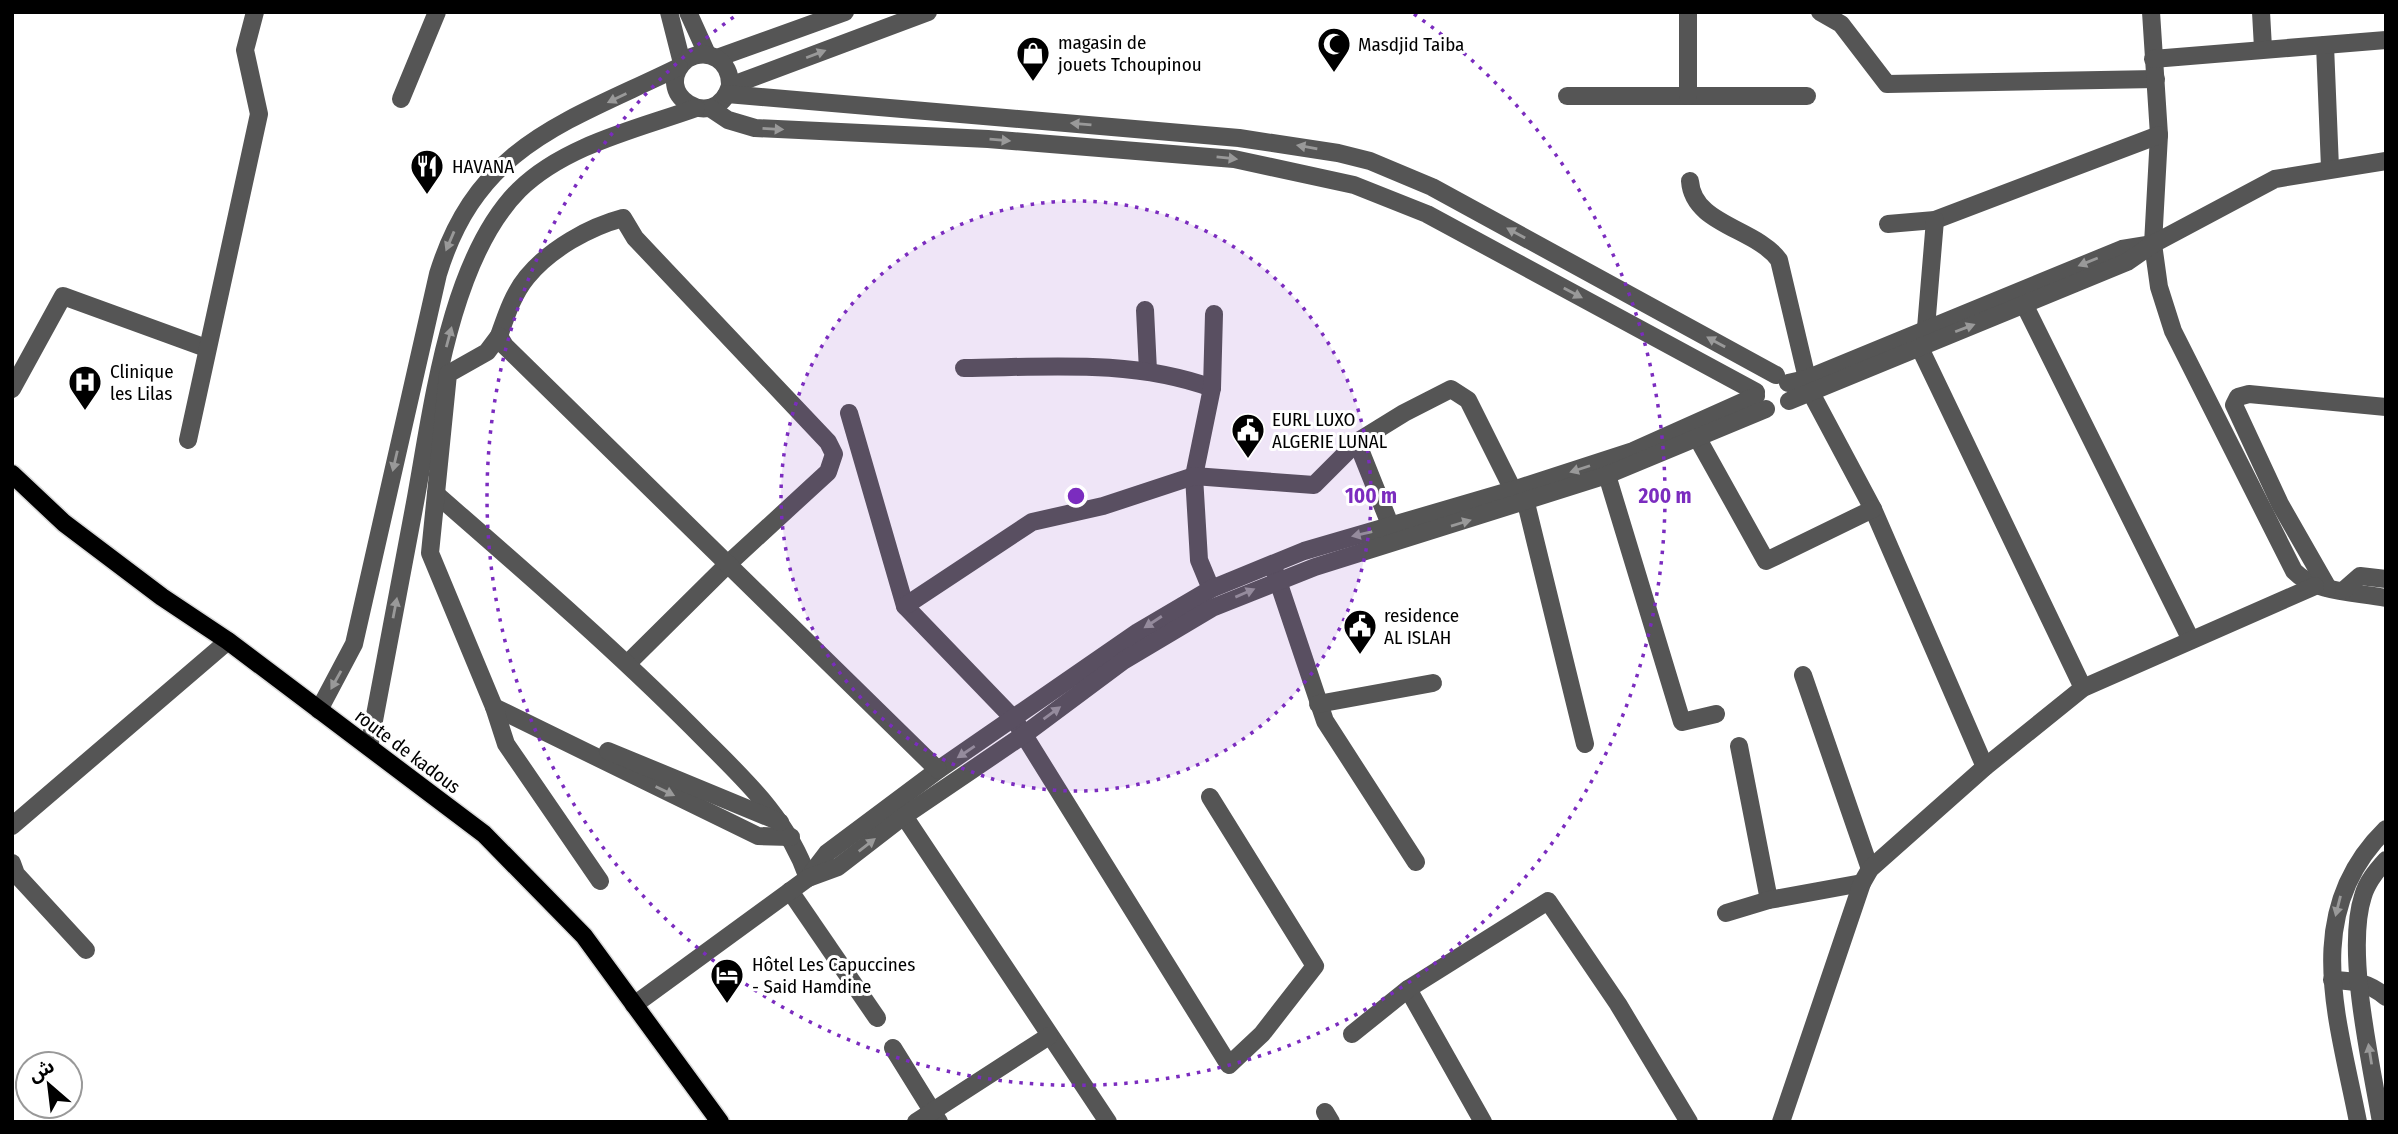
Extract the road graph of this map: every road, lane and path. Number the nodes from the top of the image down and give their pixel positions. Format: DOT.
graph roads {
  1 [pos="255,12"];
  2 [pos="437,12"];
  3 [pos="669,12"];
  4 [pos="688,12"];
  5 [pos="845,12"];
  6 [pos="929,12"];
  7 [pos="1688,12"];
  8 [pos="1820,12"];
  9 [pos="2151,12"];
  10 [pos="2261,12"];
  11 [pos="2386,40"];
  12 [pos="2325,45"];
  13 [pos="2263,48"];
  14 [pos="712,56"];
  15 [pos="2153,59"];
  16 [pos="680,65"];
  17 [pos="2156,79"];
  18 [pos="728,90"];
  19 [pos="1567,96"];
  20 [pos="1688,96"];
  21 [pos="1807,96"];
  22 [pos="401,99"];
  23 [pos="703,108"];
  24 [pos="2159,135"];
  25 [pos="2386,162"];
  26 [pos="2330,168"];
  27 [pos="1690,181"];
  28 [pos="1935,220"];
  29 [pos="1888,224"];
  30 [pos="2153,244"];
  31 [pos="2025,306"];
  32 [pos="1145,310"];
  33 [pos="1213,314"];
  34 [pos="1926,328"];
  35 [pos="499,336"];
  36 [pos="1919,346"];
  37 [pos="206,348"];
  38 [pos="964,368"];
  39 [pos="1148,371"];
  40 [pos="1808,385"];
  41 [pos="1784,386"];
  42 [pos="12,388"];
  43 [pos="1212,388"];
  44 [pos="1759,399"];
  45 [pos="2386,407"];
  46 [pos="849,413"];
  47 [pos="1698,439"];
  48 [pos="188,440"];
  49 [pos="1357,442"];
  50 [pos="12,474"];
  51 [pos="1607,475"];
  52 [pos="1194,477"];
  53 [pos="436,494"];
  54 [pos="1519,497"];
  55 [pos="1873,509"];
  56 [pos="1391,527"];
  57 [pos="729,563"];
  58 [pos="1275,572"];
  59 [pos="2386,579"];
  60 [pos="2329,588"];
  61 [pos="1212,589"];
  62 [pos="2386,598"];
  63 [pos="905,606"];
  64 [pos="2191,640"];
  65 [pos="228,641"];
  66 [pos="628,663"];
  67 [pos="1803,675"];
  68 [pos="1433,683"];
  69 [pos="2083,688"];
  70 [pos="1318,704"];
  71 [pos="494,707"];
  72 [pos="319,710"];
  73 [pos="1716,714"];
  74 [pos="1019,727"];
  75 [pos="1585,744"];
  76 [pos="1739,746"];
  77 [pos="369,747"];
  78 [pos="1985,767"];
  79 [pos="939,770"];
  80 [pos="1210,797"];
  81 [pos="904,816"];
  82 [pos="12,826"];
  83 [pos="2386,829"];
  84 [pos="787,830"];
  85 [pos="1416,862"];
  86 [pos="12,863"];
  87 [pos="2356,864"];
  88 [pos="2380,867"];
  89 [pos="1866,876"];
  90 [pos="808,878"];
  91 [pos="600,881"];
  92 [pos="790,891"];
  93 [pos="1769,900"];
  94 [pos="1726,913"];
  95 [pos="86,950"];
  96 [pos="2332,980"];
  97 [pos="2360,981"];
  98 [pos="1408,989"];
  99 [pos="2386,997"];
  100 [pos="634,1005"];
  101 [pos="877,1018"];
  102 [pos="1352,1034"];
  103 [pos="1049,1036"];
  104 [pos="893,1048"];
  105 [pos="936,1117"];
  106 [pos="720,1122"];
  107 [pos="916,1122"];
  108 [pos="1108,1122"];
  109 [pos="1483,1122"];
  110 [pos="1689,1122"];
  111 [pos="1781,1122"];
  112 [pos="2358,1122"];
  113 [pos="2381,1122"];
  1 -- 37 [label="street"];
  2 -- 22 [label="street"];
  3 -- 16 [label="street"];
  4 -- 14 [label="street"];
  5 -- 14 [label="street"];
  18 -- 6 [label="street, one-way"];
  7 -- 20 [label="street"];
  8 -- 17 [label="street"];
  9 -- 15 [label="street"];
  10 -- 13 [label="street"];
  11 -- 12 [label="street"];
  12 -- 13 [label="street"];
  12 -- 26 [label="street"];
  13 -- 15 [label="street"];
  14 -- 16 [label="street"];
  14 -- 18 [label="street"];
  15 -- 17 [label="street"];
  16 -- 23 [label="street"];
  16 -- 72 [label="street, one-way"];
  17 -- 24 [label="street"];
  18 -- 23 [label="street"];
  41 -- 18 [label="street, one-way"];
  19 -- 20 [label="street"];
  20 -- 21 [label="street"];
  23 -- 44 [label="street, one-way"];
  77 -- 23 [label="street, one-way"];
  24 -- 28 [label="street"];
  24 -- 30 [label="street"];
  25 -- 26 [label="street"];
  26 -- 30 [label="street"];
  27 -- 40 [label="street"];
  28 -- 29 [label="street"];
  28 -- 34 [label="street"];
  30 -- 31 [label="street"];
  30 -- 34 [label="street, one-way"];
  30 -- 60 [label="street"];
  36 -- 31 [label="street, one-way"];
  31 -- 64 [label="street"];
  32 -- 39 [label="street"];
  33 -- 43 [label="street"];
  34 -- 40 [label="street"];
  35 -- 53 [label="street"];
  35 -- 57 [label="street"];
  35 -- 57 [label="street"];
  36 -- 40 [label="street"];
  36 -- 69 [label="street"];
  37 -- 42 [label="street"];
  37 -- 48 [label="street"];
  38 -- 39 [label="street"];
  39 -- 43 [label="street"];
  40 -- 41 [label="street"];
  40 -- 55 [label="street"];
  41 -- 44 [label="street"];
  41 -- 44 [label="street"];
  43 -- 52 [label="street"];
  44 -- 47 [label="street"];
  44 -- 54 [label="street, one-way"];
  45 -- 60 [label="street"];
  46 -- 63 [label="street"];
  47 -- 51 [label="street"];
  47 -- 55 [label="street"];
  49 -- 52 [label="street"];
  49 -- 54 [label="street"];
  49 -- 56 [label="street"];
  50 -- 65 [label="main road, route de kadous"];
  51 -- 54 [label="street"];
  51 -- 73 [label="street"];
  52 -- 61 [label="street"];
  52 -- 63 [label="street"];
  53 -- 66 [label="street"];
  53 -- 71 [label="street"];
  54 -- 56 [label="street"];
  58 -- 54 [label="street, one-way"];
  54 -- 75 [label="street"];
  55 -- 78 [label="street"];
  56 -- 58 [label="street, one-way"];
  57 -- 66 [label="street"];
  57 -- 79 [label="street"];
  58 -- 61 [label="street"];
  58 -- 70 [label="street"];
  74 -- 58 [label="street, one-way"];
  59 -- 60 [label="street"];
  60 -- 62 [label="street"];
  60 -- 64 [label="street"];
  61 -- 74 [label="street, one-way"];
  63 -- 74 [label="street"];
  64 -- 69 [label="street"];
  65 -- 72 [label="main road, route de kadous"];
  65 -- 82 [label="street"];
  66 -- 84 [label="street"];
  67 -- 89 [label="street"];
  68 -- 70 [label="street"];
  69 -- 78 [label="street"];
  70 -- 85 [label="street"];
  71 -- 84 [label="street"];
  71 -- 91 [label="street"];
  72 -- 77 [label="main road, route de kadous"];
  74 -- 79 [label="street, one-way"];
  74 -- 80 [label="street"];
  74 -- 81 [label="street"];
  76 -- 93 [label="street"];
  77 -- 100 [label="main road, route de kadous"];
  78 -- 89 [label="street"];
  79 -- 90 [label="street"];
  90 -- 81 [label="street, one-way"];
  81 -- 103 [label="street"];
  83 -- 87 [label="street"];
  84 -- 90 [label="street"];
  86 -- 95 [label="street"];
  87 -- 88 [label="street"];
  87 -- 96 [label="street, one-way"];
  88 -- 97 [label="street"];
  89 -- 93 [label="street"];
  89 -- 111 [label="street"];
  90 -- 92 [label="street"];
  92 -- 100 [label="street"];
  92 -- 101 [label="street"];
  93 -- 94 [label="street"];
  96 -- 97 [label="street"];
  96 -- 112 [label="street"];
  97 -- 99 [label="street"];
  113 -- 97 [label="street, one-way"];
  98 -- 102 [label="street"];
  98 -- 109 [label="street"];
  98 -- 110 [label="street"];
  100 -- 106 [label="main road, route de kadous"];
  103 -- 105 [label="street"];
  103 -- 108 [label="street"];
  104 -- 105 [label="street"];
  105 -- 107 [label="street"];
}
